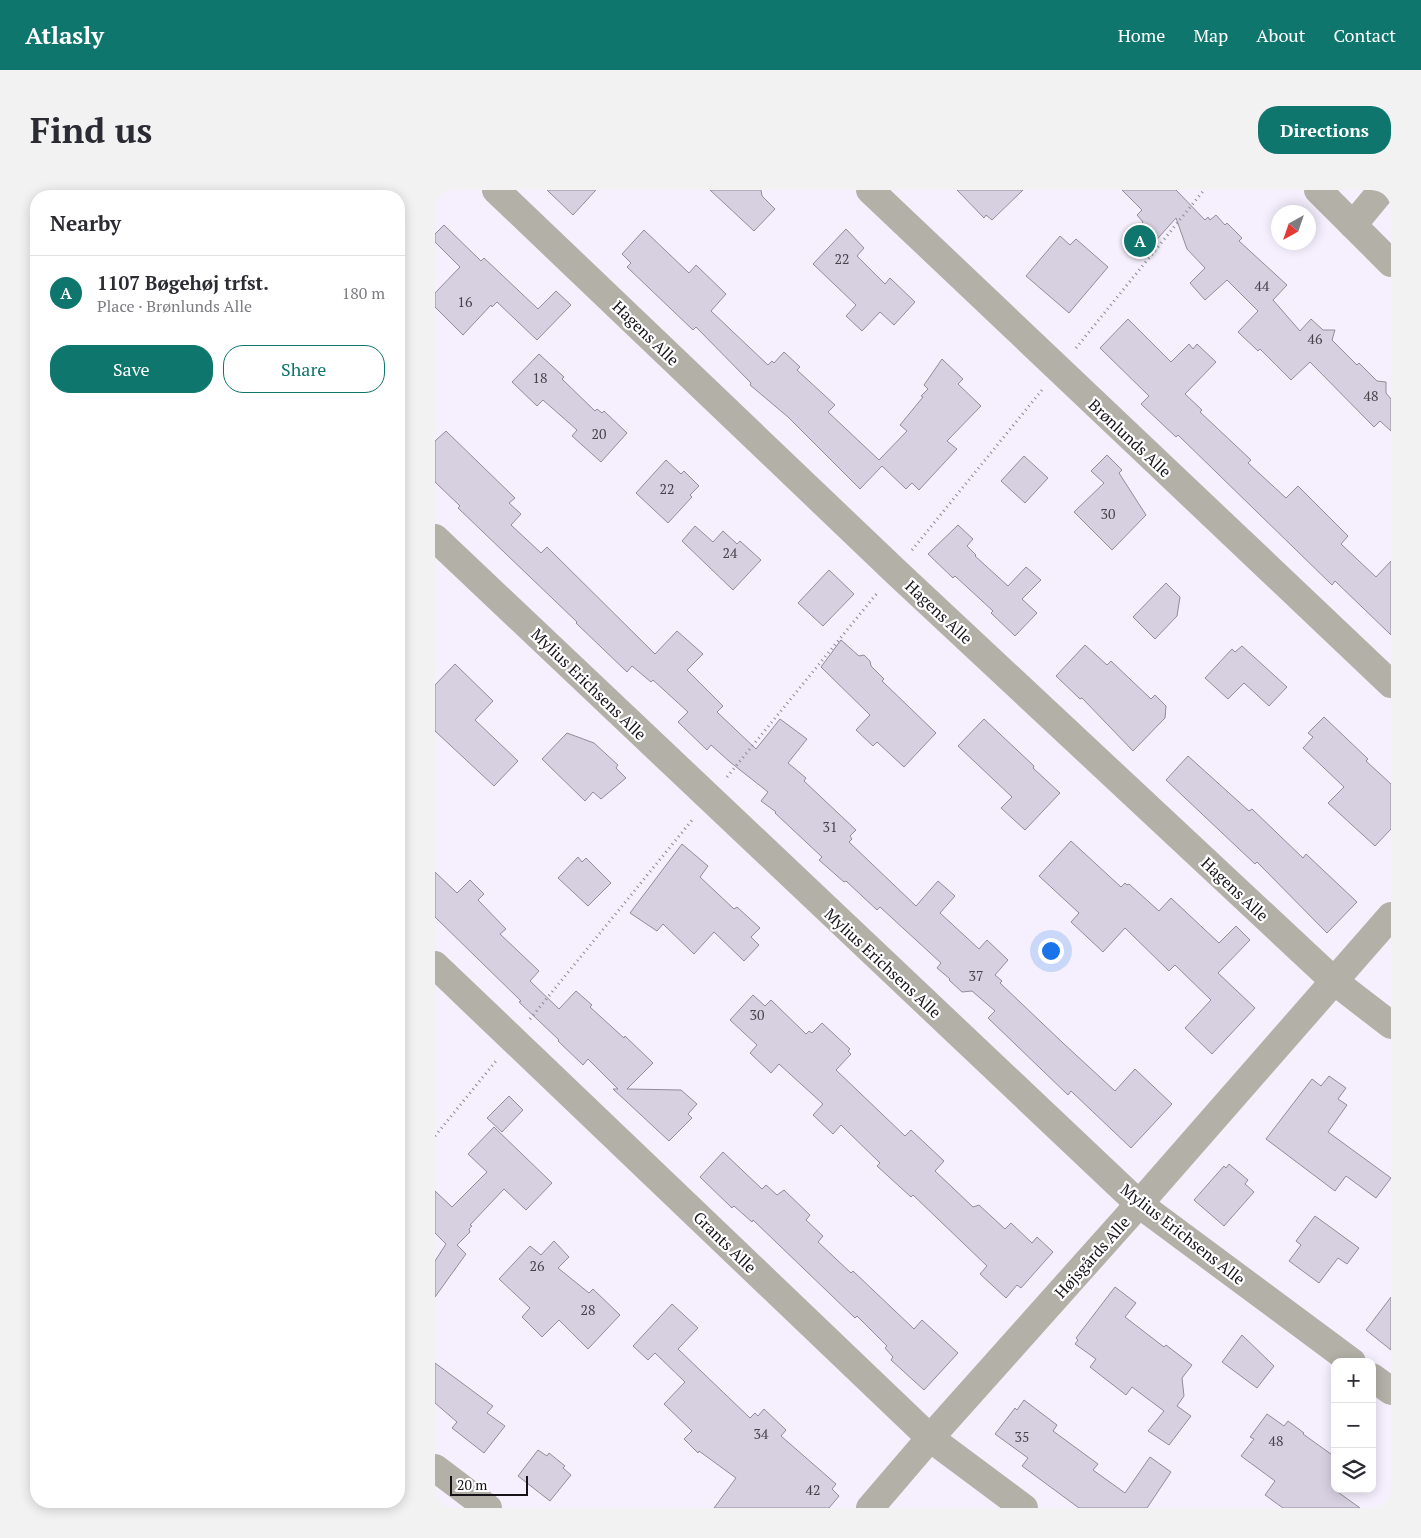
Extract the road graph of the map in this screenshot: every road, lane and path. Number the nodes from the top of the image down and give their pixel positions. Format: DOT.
graph roads {
  1 [pos="496,190"];
  2 [pos="870,190"];
  3 [pos="1205,190"];
  4 [pos="1318,190"];
  5 [pos="1382,190"];
  6 [pos="1353,224"];
  7 [pos="1391,263"];
  8 [pos="1058,370"];
  9 [pos="435,538"];
  10 [pos="895,570"];
  11 [pos="1391,684"];
  12 [pos="709,799"];
  13 [pos="1391,916"];
  14 [pos="435,965"];
  15 [pos="1333,981"];
  16 [pos="1391,1024"];
  17 [pos="513,1040"];
  18 [pos="435,1136"];
  19 [pos="1139,1204"];
  20 [pos="1347,1358"];
  21 [pos="1376,1380"];
  22 [pos="1391,1391"];
  23 [pos="930,1438"];
  24 [pos="435,1468"];
  25 [pos="488,1508"];
  26 [pos="870,1508"];
  27 [pos="1025,1508"];
  1 -- 10 [label="street, Hagens Alle"];
  2 -- 8 [label="street, Brønlunds Alle"];
  3 -- 8 [label="path"];
  4 -- 6 [label="street"];
  5 -- 6 [label="street"];
  6 -- 7 [label="street"];
  8 -- 10 [label="path"];
  8 -- 11 [label="street, Brønlunds Alle"];
  9 -- 12 [label="street, Mylius Erichsens Alle"];
  10 -- 12 [label="path"];
  10 -- 15 [label="street, Hagens Alle"];
  12 -- 17 [label="path"];
  12 -- 19 [label="street, Mylius Erichsens Alle"];
  13 -- 15 [label="street, Højsgårds Alle"];
  14 -- 17 [label="street, Grants Alle"];
  15 -- 16 [label="street, Hagens Alle"];
  15 -- 19 [label="street, Højsgårds Alle"];
  17 -- 18 [label="path"];
  17 -- 23 [label="street, Grants Alle"];
  19 -- 20 [label="street, Mylius Erichsens Alle"];
  19 -- 23 [label="street, Højsgårds Alle"];
  21 -- 22 [label="street"];
  23 -- 26 [label="street, Højsgårds Alle"];
  23 -- 27 [label="street, Grants Alle"];
  24 -- 25 [label="street"];
}
